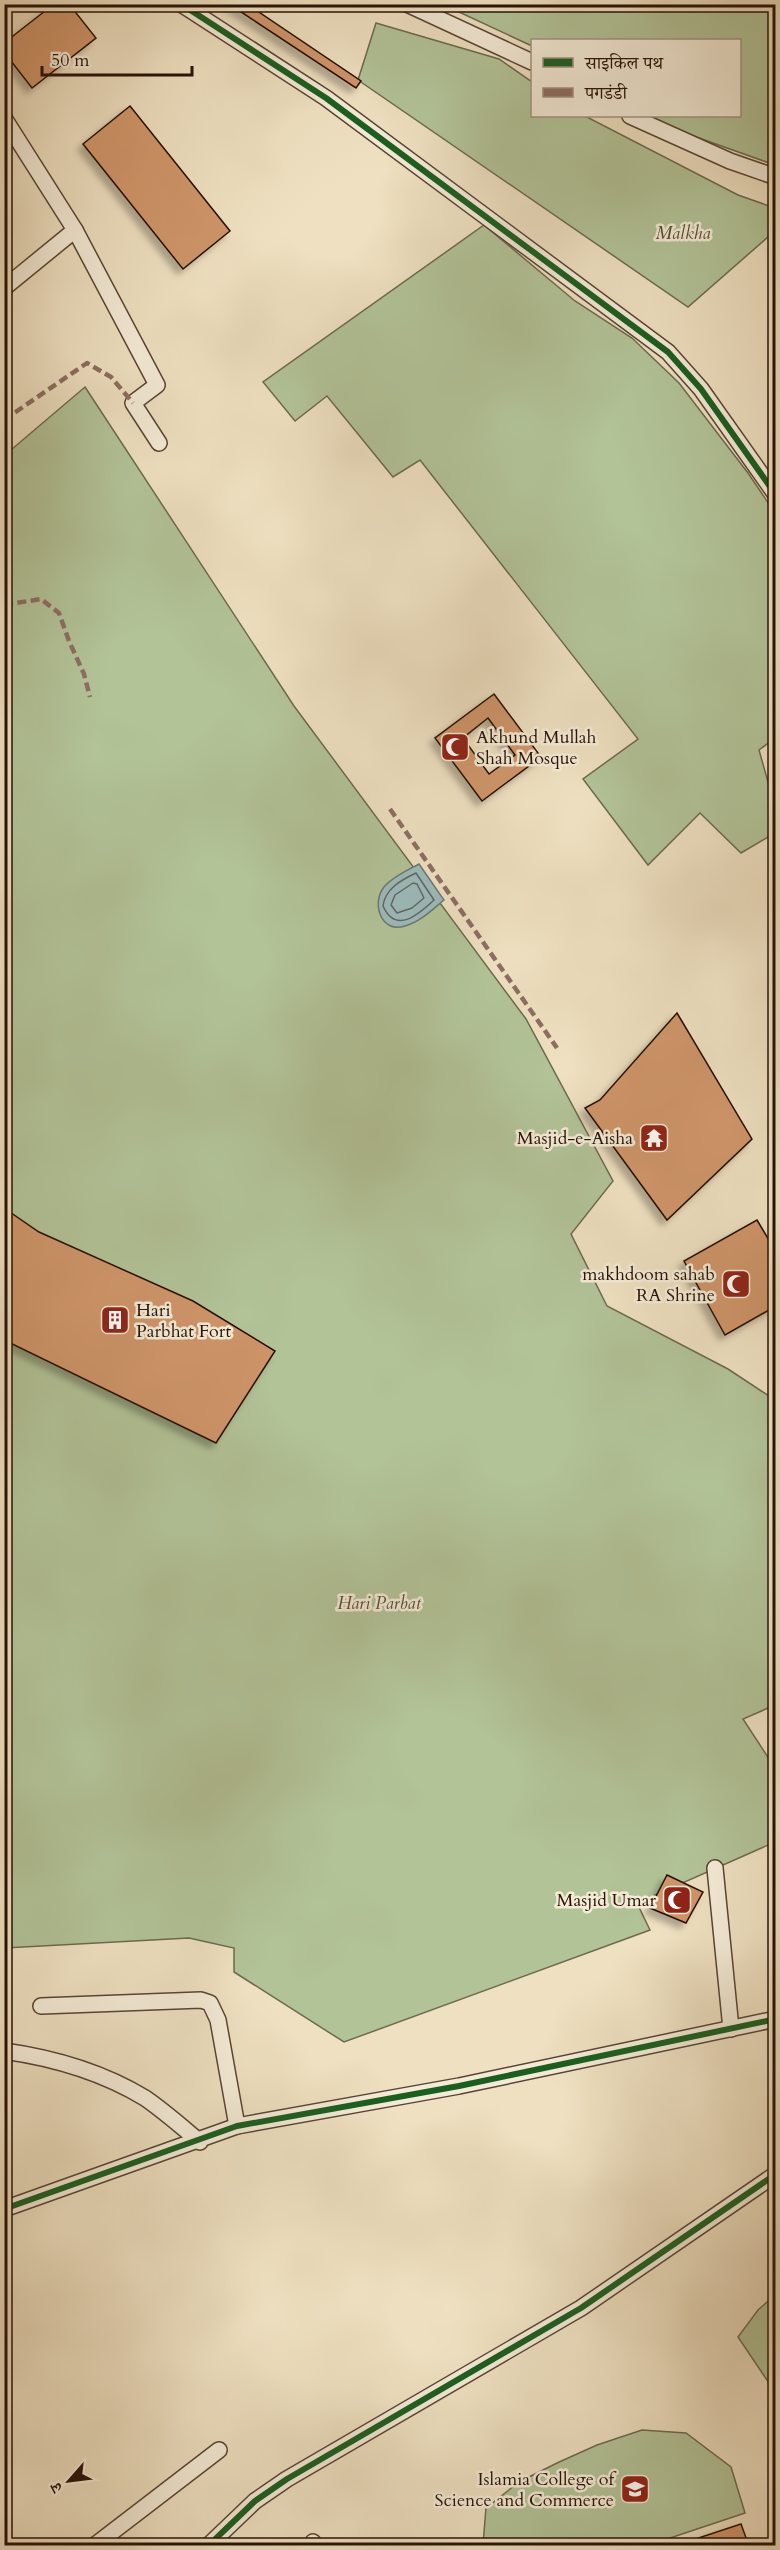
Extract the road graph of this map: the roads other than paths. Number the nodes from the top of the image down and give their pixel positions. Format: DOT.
graph roads {
  1 [pos="181,4"];
  2 [pos="407,4"];
  3 [pos="531,62"];
  4 [pos="632,117"];
  5 [pos="4,118"];
  6 [pos="776,177"];
  7 [pos="75,230"];
  8 [pos="4,288"];
  9 [pos="159,443"];
  10 [pos="776,495"];
  11 [pos="715,1868"];
  12 [pos="41,2006"];
  13 [pos="776,2019"];
  14 [pos="732,2029"];
  15 [pos="4,2051"];
  16 [pos="237,2126"];
  17 [pos="200,2142"];
  18 [pos="776,2174"];
  19 [pos="4,2209"];
  20 [pos="219,2450"];
  21 [pos="94,2546"];
  22 [pos="208,2546"];
  1 -- 10 [label="street"];
  2 -- 3 [label="street"];
  4 -- 6 [label="street"];
  5 -- 7 [label="street"];
  7 -- 8 [label="street"];
  7 -- 9 [label="street"];
  11 -- 14 [label="street"];
  12 -- 16 [label="street"];
  13 -- 14 [label="street"];
  14 -- 16 [label="street"];
  15 -- 17 [label="street"];
  16 -- 17 [label="street"];
  17 -- 19 [label="street"];
  18 -- 22 [label="street"];
  20 -- 21 [label="street"];
}
